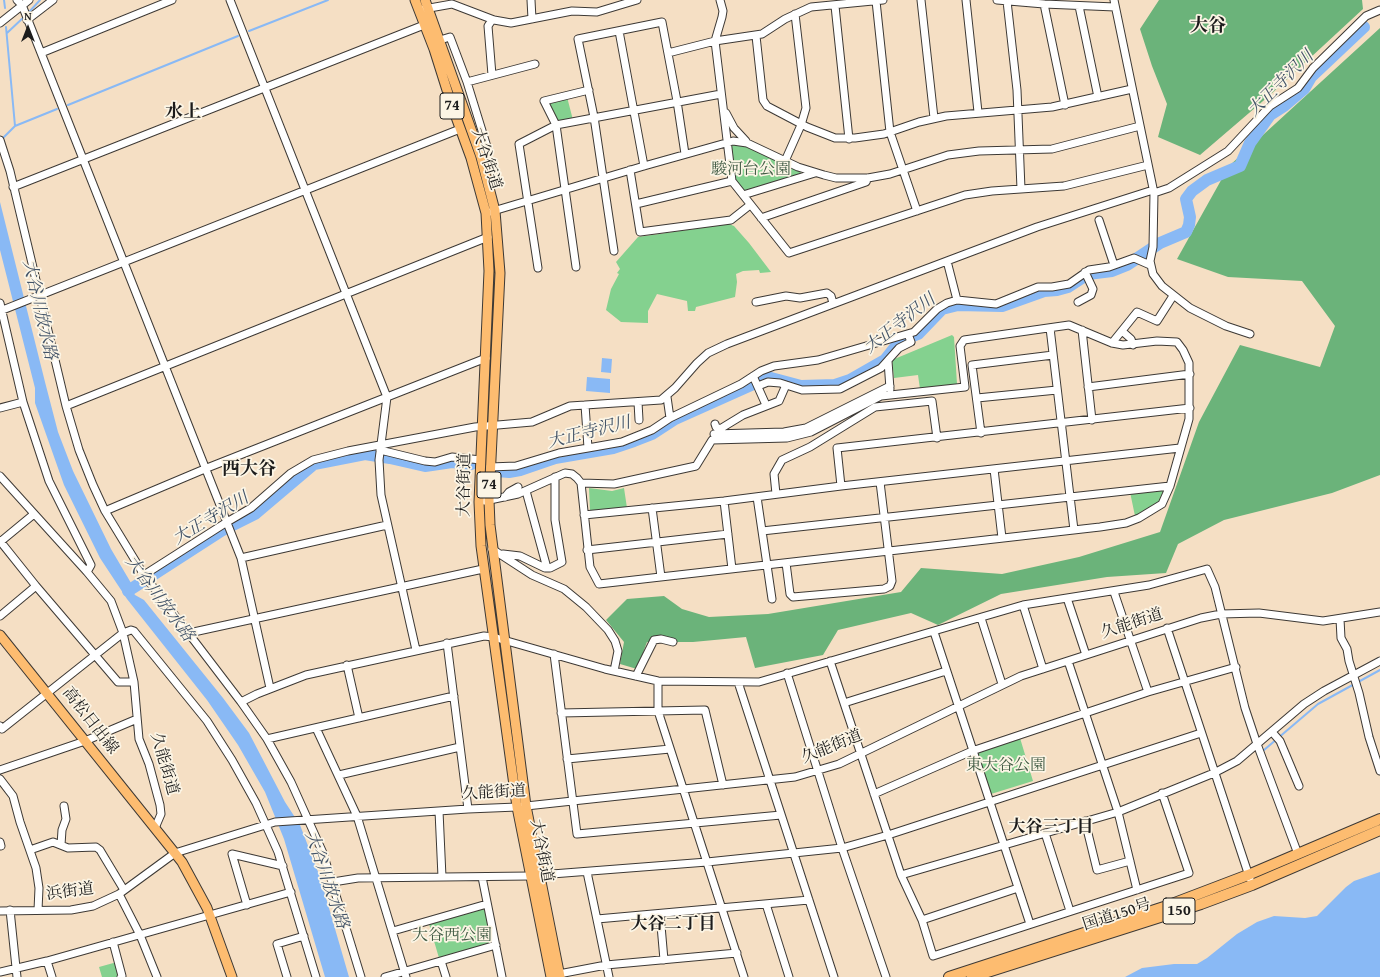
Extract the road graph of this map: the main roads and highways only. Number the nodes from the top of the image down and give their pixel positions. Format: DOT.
graph roads {
  1 [pos="415,0"];
  2 [pos="424,6"];
  3 [pos="490,212"];
  4 [pos="484,501"];
  5 [pos="0,634"];
  6 [pos="522,807"];
  7 [pos="1380,819"];
  8 [pos="1380,830"];
  9 [pos="1250,880"];
  10 [pos="554,976"];
  11 [pos="232,977"];
  12 [pos="949,977"];
  13 [pos="972,977"];
  1 -- 2 [label="main road, 大谷街道 / 74"];
  2 -- 3 [label="main road, 大谷街道 / 74"];
  2 -- 3 [label="main road, 大谷街道 / 74"];
  3 -- 4 [label="main road, 大谷街道 / 74"];
  3 -- 4 [label="main road, 大谷街道 / 74"];
  4 -- 6 [label="main road, 大谷街道 / 74"];
  4 -- 6 [label="main road, 大谷街道 / 74"];
  5 -- 11 [label="main road, 高松日出線"];
  6 -- 10 [label="main road, 大谷街道 / 74"];
  6 -- 10 [label="main road, 大谷街道 / 74"];
  7 -- 9 [label="highway, 150"];
  8 -- 9 [label="highway, 国道150号 / 150"];
  9 -- 12 [label="highway, 国道150号 / 150"];
  9 -- 13 [label="highway, 国道150号 / 150"];
}
